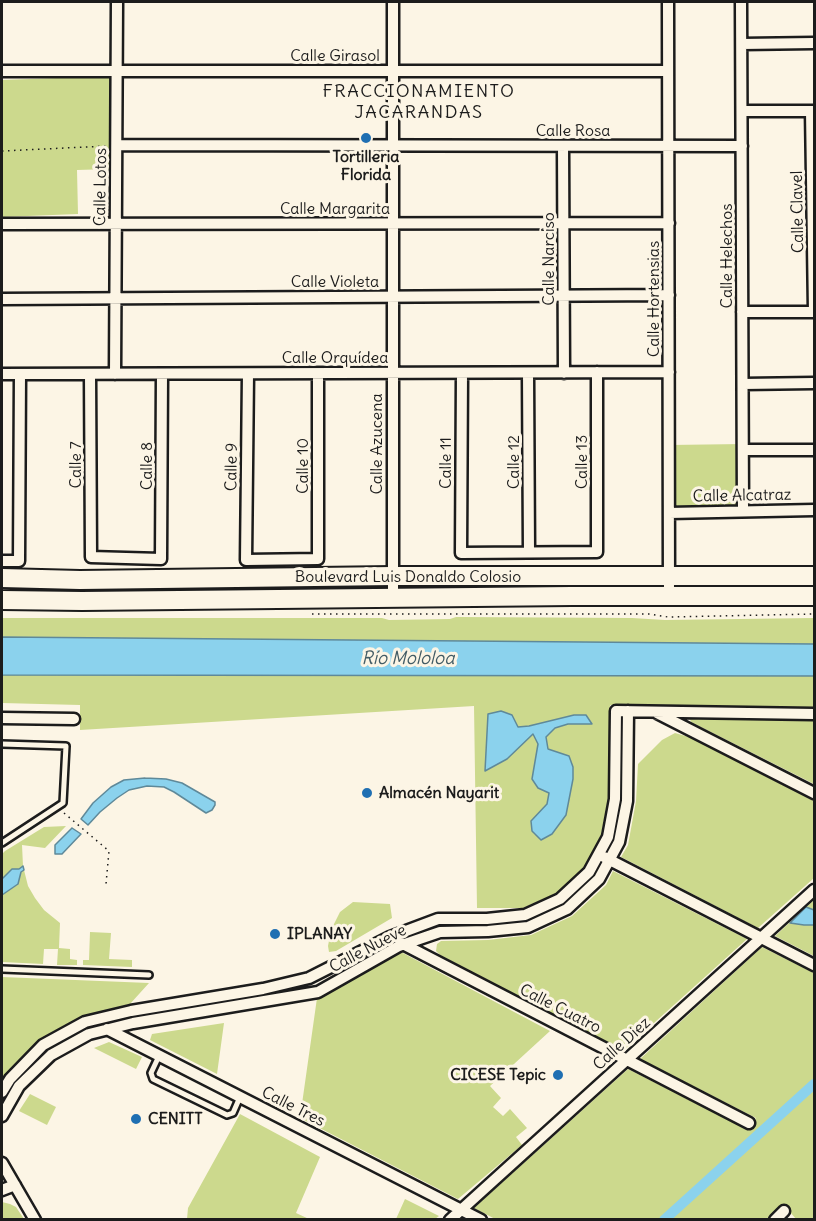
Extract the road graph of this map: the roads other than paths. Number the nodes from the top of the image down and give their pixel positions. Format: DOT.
graph roads {
  1 [pos="117,2"];
  2 [pos="393,2"];
  3 [pos="668,2"];
  4 [pos="741,2"];
  5 [pos="742,44"];
  6 [pos="814,44"];
  7 [pos="116,71"];
  8 [pos="392,71"];
  9 [pos="668,71"];
  10 [pos="2,72"];
  11 [pos="742,111"];
  12 [pos="813,111"];
  13 [pos="117,146"];
  14 [pos="392,146"];
  15 [pos="563,146"];
  16 [pos="668,146"];
  17 [pos="742,146"];
  18 [pos="564,223"];
  19 [pos="669,223"];
  20 [pos="2,224"];
  21 [pos="116,224"];
  22 [pos="392,224"];
  23 [pos="669,294"];
  24 [pos="564,295"];
  25 [pos="392,296"];
  26 [pos="115,298"];
  27 [pos="2,299"];
  28 [pos="742,312"];
  29 [pos="814,312"];
  30 [pos="597,372"];
  31 [pos="669,372"];
  32 [pos="392,373"];
  33 [pos="462,373"];
  34 [pos="528,373"];
  35 [pos="564,373"];
  36 [pos="2,374"];
  37 [pos="20,374"];
  38 [pos="90,374"];
  39 [pos="115,374"];
  40 [pos="162,374"];
  41 [pos="248,374"];
  42 [pos="318,374"];
  43 [pos="814,383"];
  44 [pos="743,384"];
  45 [pos="743,450"];
  46 [pos="814,450"];
  47 [pos="743,510"];
  48 [pos="814,510"];
  49 [pos="669,513"];
  50 [pos="529,552"];
  51 [pos="161,559"];
  52 [pos="318,560"];
  53 [pos="2,561"];
  54 [pos="393,576"];
  55 [pos="669,576"];
  56 [pos="814,576"];
  57 [pos="2,578"];
  58 [pos="572,596"];
  59 [pos="669,596"];
  60 [pos="814,596"];
  61 [pos="393,599"];
  62 [pos="2,600"];
  63 [pos="628,711"];
  64 [pos="655,712"];
  65 [pos="814,714"];
  66 [pos="2,718"];
  67 [pos="74,719"];
  68 [pos="2,744"];
  69 [pos="814,793"];
  70 [pos="2,843"];
  71 [pos="598,855"];
  72 [pos="609,860"];
  73 [pos="814,890"];
  74 [pos="390,937"];
  75 [pos="762,938"];
  76 [pos="403,945"];
  77 [pos="814,965"];
  78 [pos="2,969"];
  79 [pos="149,975"];
  80 [pos="91,1021"];
  81 [pos="108,1029"];
  82 [pos="159,1056"];
  83 [pos="627,1060"];
  84 [pos="2,1092"];
  85 [pos="240,1097"];
  86 [pos="2,1116"];
  87 [pos="749,1123"];
  88 [pos="2,1163"];
  89 [pos="15,1185"];
  90 [pos="2,1190"];
  91 [pos="461,1209"];
  92 [pos="784,1211"];
  93 [pos="35,1220"];
  94 [pos="450,1220"];
  95 [pos="480,1220"];
  96 [pos="775,1220"];
  1 -- 7 [label="street, Calle Lotos"];
  2 -- 8 [label="street, Calle Azucena"];
  3 -- 9 [label="street, Calle Hortensias"];
  4 -- 5 [label="street, Calle Helechos"];
  5 -- 6 [label="street"];
  5 -- 11 [label="street, Calle Helechos"];
  7 -- 8 [label="street, Calle Girasol"];
  7 -- 10 [label="street, Calle Girasol"];
  7 -- 13 [label="street, Calle Lotos"];
  8 -- 9 [label="street, Calle Girasol"];
  8 -- 14 [label="street, Calle Azucena"];
  9 -- 16 [label="street, Calle Hortensias"];
  11 -- 12 [label="street"];
  11 -- 17 [label="street, Calle Helechos"];
  12 -- 29 [label="street, Calle Clavel"];
  13 -- 14 [label="street, Calle Rosa"];
  13 -- 21 [label="street, Calle Lotos"];
  14 -- 15 [label="street, Calle Rosa"];
  14 -- 22 [label="street, Calle Azucena"];
  15 -- 16 [label="street, Calle Rosa"];
  15 -- 18 [label="street, Calle Narciso"];
  16 -- 17 [label="street, Calle Rosa"];
  16 -- 19 [label="street, Calle Hortensias"];
  17 -- 28 [label="street, Calle Helechos"];
  18 -- 19 [label="street, Calle Margarita"];
  18 -- 22 [label="street, Calle Margarita"];
  18 -- 24 [label="street, Calle Narciso"];
  19 -- 23 [label="street, Calle Hortensias"];
  20 -- 21 [label="street, Calle Margarita"];
  21 -- 22 [label="street, Calle Margarita"];
  21 -- 26 [label="street, Calle Lotos"];
  22 -- 25 [label="street, Calle Azucena"];
  23 -- 24 [label="street, Calle Violeta"];
  23 -- 31 [label="street, Calle Hortensias"];
  24 -- 25 [label="street, Calle Violeta"];
  24 -- 35 [label="street, Calle Narciso"];
  25 -- 26 [label="street, Calle Violeta"];
  25 -- 32 [label="street, Calle Azucena"];
  26 -- 27 [label="street, Calle Violeta"];
  26 -- 39 [label="street, Calle Lotos"];
  28 -- 29 [label="street"];
  28 -- 44 [label="street, Calle Helechos"];
  30 -- 31 [label="street, Calle Orquídea"];
  30 -- 35 [label="street, Calle Orquídea"];
  30 -- 50 [label="street, Calle 13"];
  31 -- 49 [label="street, Calle Hortensias"];
  32 -- 33 [label="street, Calle Orquídea"];
  32 -- 42 [label="street, Calle Orquídea"];
  32 -- 54 [label="street, Calle Azucena"];
  33 -- 34 [label="street, Calle Orquídea"];
  33 -- 50 [label="street, Calle 11"];
  34 -- 35 [label="street, Calle Orquídea"];
  34 -- 50 [label="street, Calle 12"];
  36 -- 37 [label="street, Calle Orquídea"];
  37 -- 38 [label="street, Calle Orquídea"];
  37 -- 53 [label="street"];
  38 -- 39 [label="street, Calle Orquídea"];
  38 -- 51 [label="street, Calle 7"];
  39 -- 40 [label="street, Calle Orquídea"];
  40 -- 41 [label="street, Calle Orquídea"];
  40 -- 51 [label="street, Calle 8"];
  41 -- 42 [label="street, Calle Orquídea"];
  41 -- 52 [label="street, Calle 9"];
  42 -- 52 [label="street, Calle 10"];
  43 -- 44 [label="street"];
  44 -- 45 [label="street, Calle Helechos"];
  45 -- 46 [label="street"];
  45 -- 47 [label="street, Calle Helechos"];
  47 -- 48 [label="street, Calle Alcatraz"];
  47 -- 49 [label="street, Calle Alcatraz"];
  49 -- 55 [label="street, Calle Hortensias"];
  54 -- 55 [label="main road, Boulevard Luis Donaldo Colosio"];
  54 -- 57 [label="main road, Boulevard Luis Donaldo Colosio"];
  54 -- 61 [label="street, Calle Azucena"];
  55 -- 56 [label="main road, Boulevard Luis Donaldo Colosio"];
  55 -- 58 [label="main road"];
  55 -- 59 [label="street, Calle Hortensias"];
  58 -- 59 [label="main road, Boulevard Luis Donaldo Colosio"];
  58 -- 61 [label="main road, Boulevard Luis Donaldo Colosio"];
  59 -- 60 [label="main road, Boulevard Luis Donaldo Colosio"];
  61 -- 62 [label="main road, Boulevard Luis Donaldo Colosio"];
  63 -- 64 [label="street"];
  63 -- 71 [label="street, Calle Nueve"];
  63 -- 72 [label="street, Calle Nueve"];
  64 -- 65 [label="street"];
  64 -- 69 [label="street"];
  66 -- 67 [label="street"];
  68 -- 70 [label="lane"];
  71 -- 72 [label="street"];
  71 -- 74 [label="street, Calle Nueve"];
  72 -- 75 [label="street"];
  72 -- 76 [label="street, Calle Nueve"];
  73 -- 75 [label="street, Calle Diez"];
  74 -- 76 [label="street, Calle Cuatro"];
  74 -- 80 [label="street, Calle Nueve"];
  75 -- 77 [label="street"];
  75 -- 83 [label="street, Calle Diez"];
  76 -- 81 [label="street, Calle Nueve"];
  76 -- 83 [label="street, Calle Cuatro"];
  78 -- 79 [label="lane"];
  80 -- 81 [label="street, Calle Tres"];
  80 -- 84 [label="street, Calle Nueve"];
  81 -- 82 [label="street, Calle Tres"];
  81 -- 86 [label="street, Calle Nueve"];
  82 -- 85 [label="street, Calle Tres"];
  82 -- 85 [label="lane"];
  83 -- 87 [label="street, Calle Cuatro"];
  83 -- 91 [label="street, Calle Diez"];
  85 -- 91 [label="street, Calle Tres"];
  88 -- 89 [label="street"];
  89 -- 90 [label="street"];
  89 -- 93 [label="street"];
  91 -- 94 [label="street, Calle Diez"];
  91 -- 95 [label="street, Calle Tres"];
  92 -- 96 [label="street"];
}
